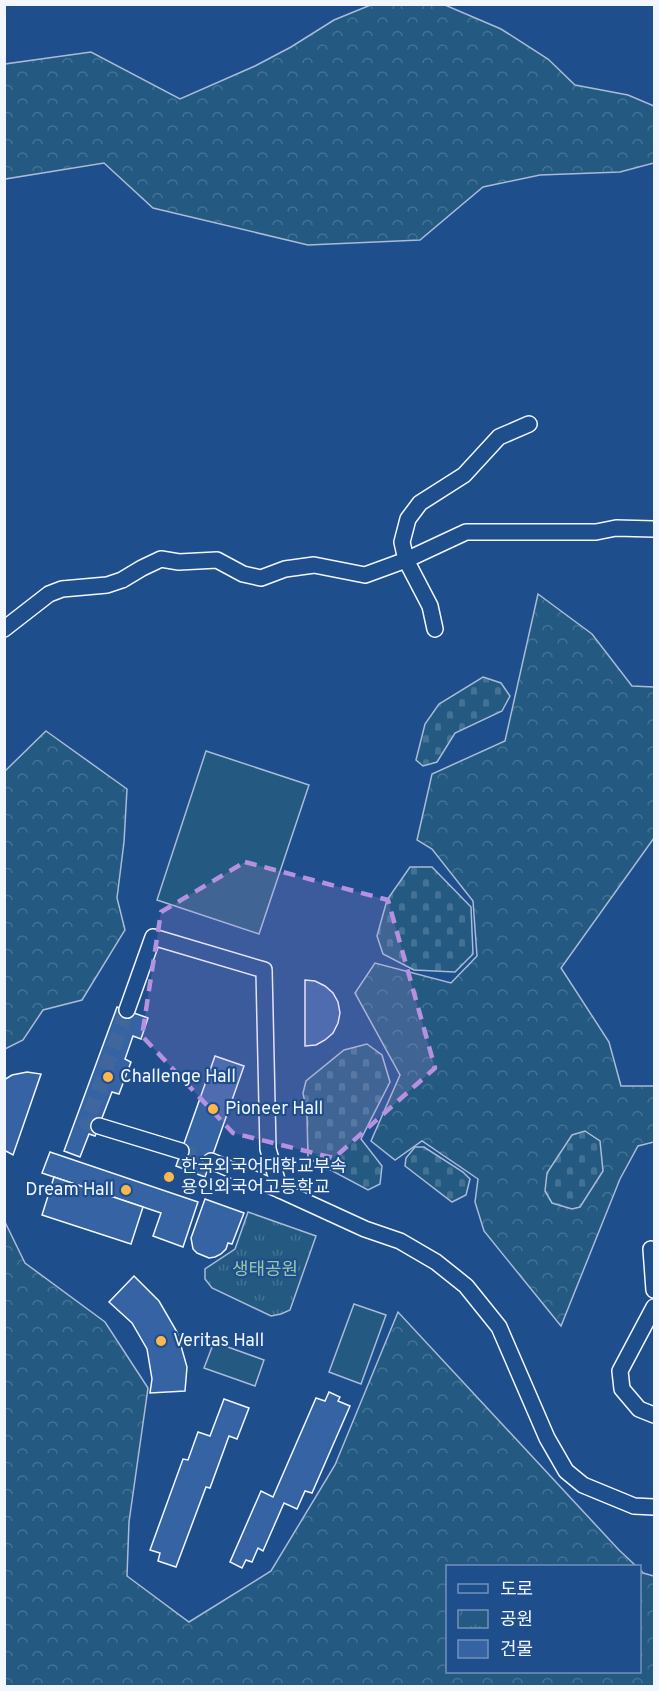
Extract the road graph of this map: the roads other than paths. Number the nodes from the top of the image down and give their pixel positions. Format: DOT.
graph roads {
  1 [pos="529,423"];
  2 [pos="654,529"];
  3 [pos="406,560"];
  4 [pos="4,628"];
  5 [pos="435,629"];
  6 [pos="127,1010"];
  7 [pos="99,1126"];
  8 [pos="181,1151"];
  9 [pos="211,1161"];
  10 [pos="280,1190"];
  11 [pos="651,1249"];
  12 [pos="654,1290"];
  13 [pos="654,1307"];
  14 [pos="654,1403"];
  15 [pos="639,1409"];
  16 [pos="654,1415"];
  17 [pos="654,1507"];
  1 -- 3 [label="street"];
  2 -- 3 [label="street"];
  3 -- 4 [label="street"];
  3 -- 5 [label="street"];
  6 -- 10 [label="street"];
  7 -- 8 [label="street"];
  9 -- 10 [label="street"];
  10 -- 17 [label="street"];
  11 -- 12 [label="street"];
  13 -- 15 [label="street"];
  14 -- 15 [label="street"];
  15 -- 16 [label="street"];
}
